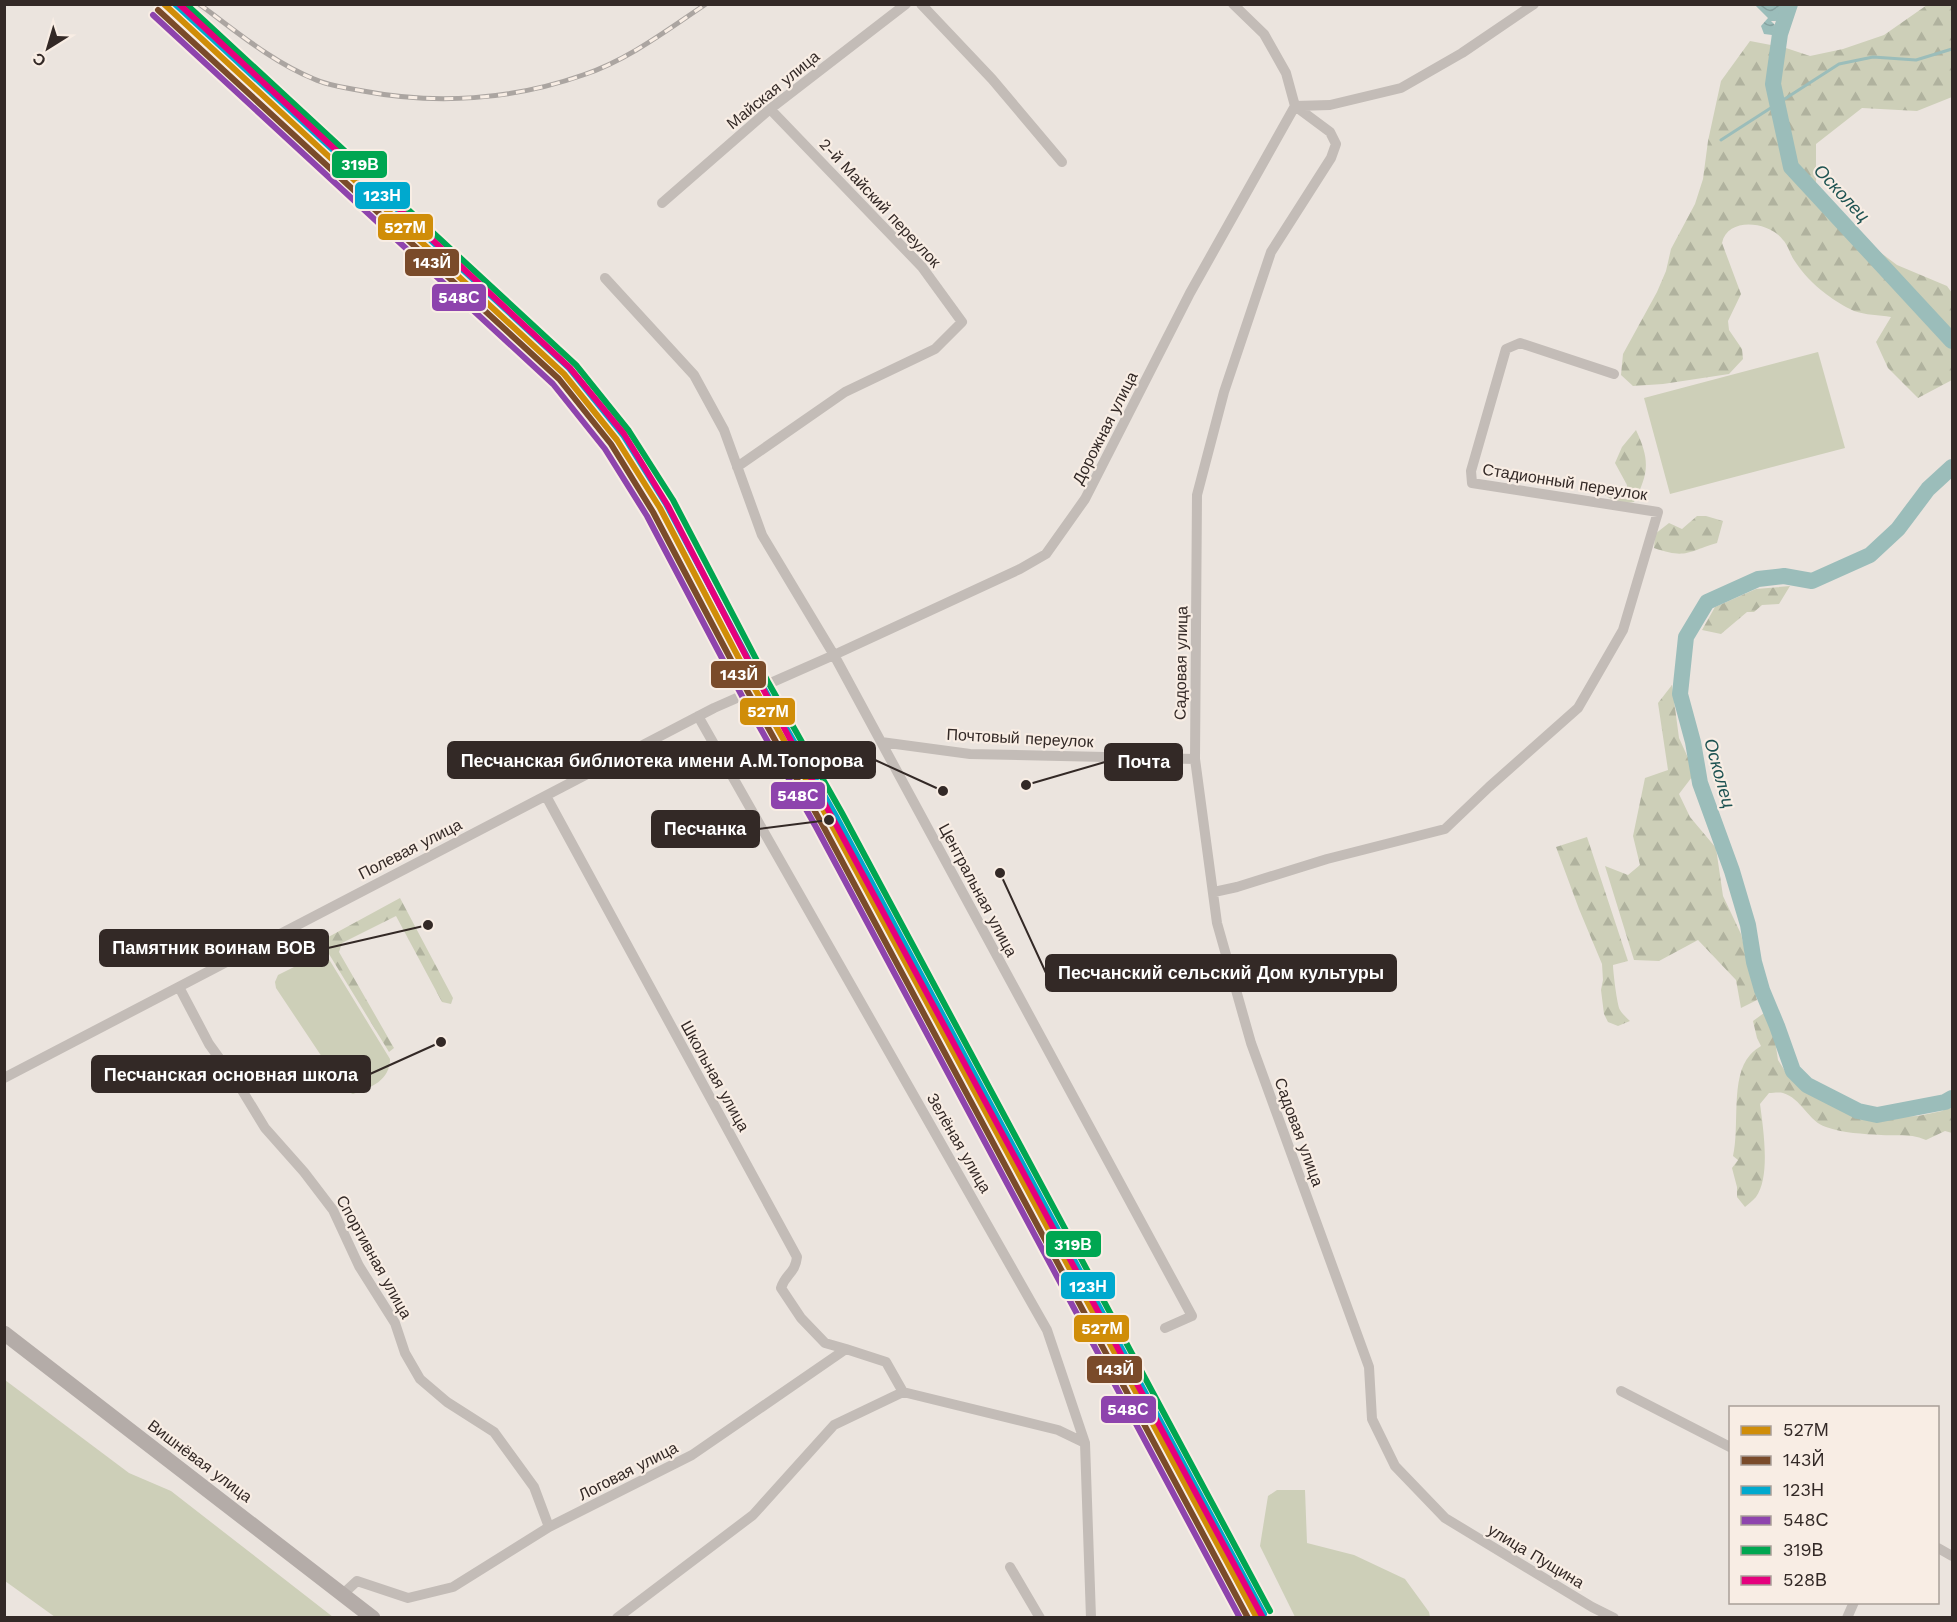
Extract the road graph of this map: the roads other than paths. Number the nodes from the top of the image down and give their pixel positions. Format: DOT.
graph roads {
  1 [pos="906,4"];
  2 [pos="921,4"];
  3 [pos="1233,4"];
  4 [pos="1534,4"];
  5 [pos="1295,106"];
  6 [pos="770,109"];
  7 [pos="1062,162"];
  8 [pos="662,203"];
  9 [pos="605,278"];
  10 [pos="1614,374"];
  11 [pos="737,467"];
  12 [pos="834,655"];
  13 [pos="698,716"];
  14 [pos="881,742"];
  15 [pos="1195,759"];
  16 [pos="546,796"];
  17 [pos="1214,891"];
  18 [pos="178,987"];
  19 [pos="4,1078"];
  20 [pos="1165,1328"];
  21 [pos="4,1333"];
  22 [pos="846,1349"];
  23 [pos="1621,1391"];
  24 [pos="903,1392"];
  25 [pos="1077,1421"];
  26 [pos="1058,1430"];
  27 [pos="1085,1443"];
  28 [pos="1729,1446"];
  29 [pos="1445,1518"];
  30 [pos="549,1527"];
  31 [pos="1939,1549"];
  32 [pos="1953,1557"];
  33 [pos="1010,1567"];
  34 [pos="344,1593"];
  35 [pos="373,1617"];
  36 [pos="616,1617"];
  37 [pos="1040,1617"];
  38 [pos="1091,1617"];
  39 [pos="1614,1617"];
  1 -- 6 [label="street, Майская улица"];
  2 -- 7 [label="street"];
  3 -- 5 [label="street"];
  4 -- 5 [label="street"];
  5 -- 12 [label="street, Дорожная улица"];
  5 -- 15 [label="street, Садовая улица"];
  6 -- 8 [label="street, Майская улица"];
  6 -- 11 [label="street, 2-й Майский переулок"];
  9 -- 11 [label="street, Центральная улица"];
  10 -- 17 [label="street, Стадионный переулок"];
  11 -- 12 [label="street, Центральная улица"];
  12 -- 13 [label="street, Полевая улица"];
  12 -- 14 [label="street, Центральная улица"];
  13 -- 16 [label="street, Полевая улица"];
  13 -- 25 [label="street, Зелёная улица"];
  14 -- 15 [label="street, Почтовый переулок"];
  14 -- 20 [label="street, Центральная улица"];
  15 -- 17 [label="street, Садовая улица"];
  16 -- 18 [label="street, Полевая улица"];
  16 -- 22 [label="street, Школьная улица"];
  17 -- 29 [label="street, Садовая улица"];
  18 -- 19 [label="street, Полевая улица"];
  18 -- 30 [label="street, Спортивная улица"];
  21 -- 34 [label="street, Вишнёвая улица"];
  22 -- 24 [label="street"];
  22 -- 30 [label="street, Логовая улица"];
  23 -- 28 [label="street"];
  24 -- 26 [label="street"];
  24 -- 36 [label="street"];
  25 -- 26 [label="street"];
  25 -- 27 [label="street, Зелёная улица"];
  26 -- 27 [label="street"];
  27 -- 38 [label="street, Зелёная улица"];
  29 -- 39 [label="street, улица Пущина"];
  30 -- 34 [label="street, Логовая улица"];
  31 -- 32 [label="street"];
  33 -- 37 [label="street"];
  34 -- 35 [label="street, Вишнёвая улица"];
}
